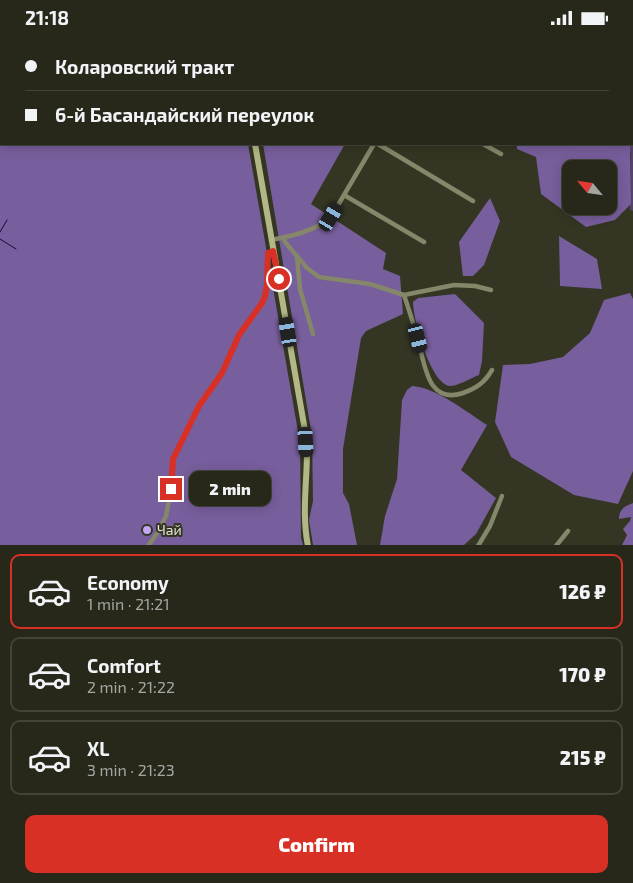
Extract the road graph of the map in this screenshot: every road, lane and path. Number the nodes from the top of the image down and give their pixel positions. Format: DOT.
graph roads {
  1 [pos="255,145"];
  2 [pos="373,145"];
  3 [pos="380,145"];
  4 [pos="485,145"];
  5 [pos="501,155"];
  6 [pos="344,195"];
  7 [pos="473,201"];
  8 [pos="284,237"];
  9 [pos="271,240"];
  10 [pos="424,242"];
  11 [pos="273,251"];
  12 [pos="297,256"];
  13 [pos="491,290"];
  14 [pos="404,295"];
  15 [pos="313,334"];
  16 [pos="492,369"];
  17 [pos="502,496"];
  18 [pos="568,531"];
  19 [pos="482,541"];
  20 [pos="148,545"];
  21 [pos="308,545"];
  22 [pos="478,545"];
  23 [pos="488,545"];
  24 [pos="556,545"];
  1 -- 9 [label="street"];
  2 -- 6 [label="street"];
  3 -- 7 [label="street"];
  4 -- 5 [label="street"];
  6 -- 8 [label="street"];
  6 -- 10 [label="street"];
  8 -- 9 [label="street"];
  8 -- 12 [label="street"];
  9 -- 11 [label="street"];
  11 -- 20 [label="street"];
  11 -- 21 [label="street"];
  12 -- 14 [label="street"];
  12 -- 15 [label="street"];
  13 -- 14 [label="street"];
  14 -- 16 [label="street"];
  17 -- 19 [label="street"];
  18 -- 24 [label="street"];
  19 -- 22 [label="street"];
  19 -- 23 [label="street"];
}
